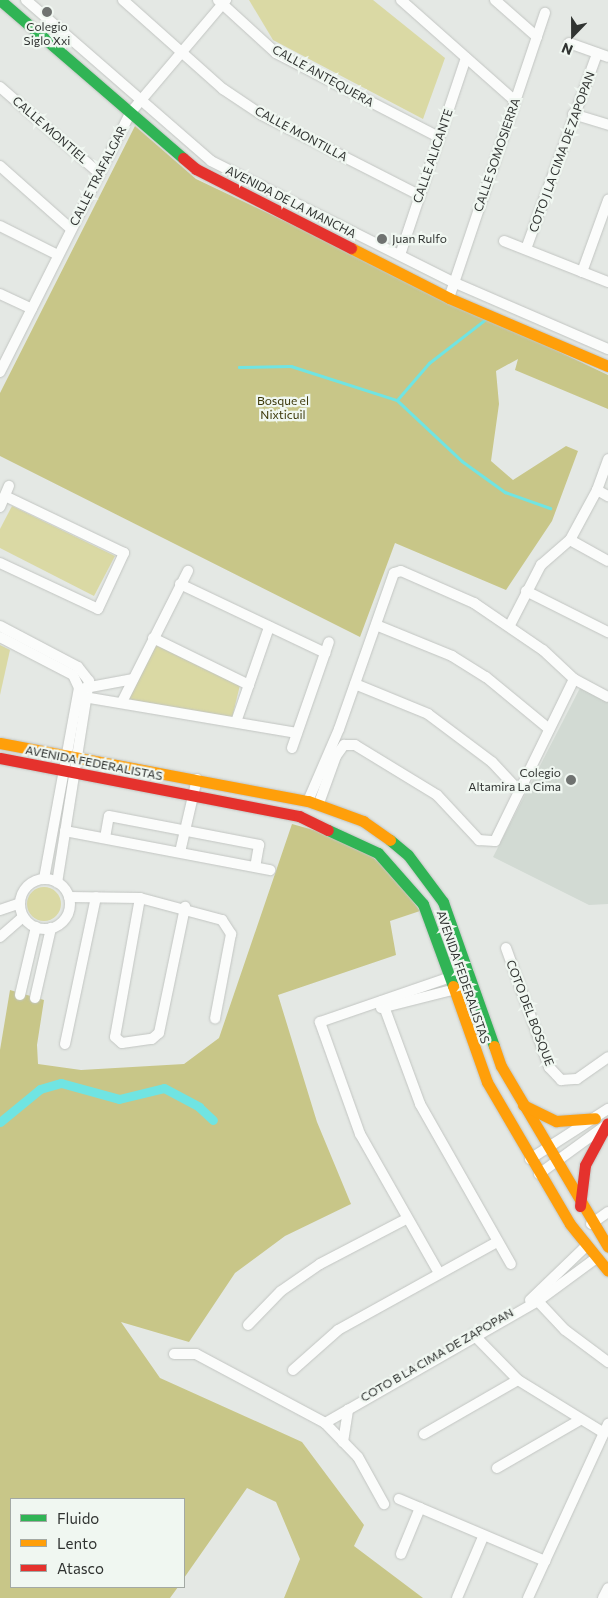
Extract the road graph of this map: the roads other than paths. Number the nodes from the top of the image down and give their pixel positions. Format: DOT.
graph roads {
  1 [pos="0,0"];
  2 [pos="26,0"];
  3 [pos="123,0"];
  4 [pos="401,0"];
  5 [pos="495,0"];
  6 [pos="222,1"];
  7 [pos="545,13"];
  8 [pos="537,37"];
  9 [pos="569,43"];
  10 [pos="182,52"];
  11 [pos="597,54"];
  12 [pos="608,57"];
  13 [pos="466,58"];
  14 [pos="0,86"];
  15 [pos="141,99"];
  16 [pos="515,101"];
  17 [pos="131,112"];
  18 [pos="573,114"];
  19 [pos="608,125"];
  20 [pos="439,137"];
  21 [pos="0,166"];
  22 [pos="99,173"];
  23 [pos="419,195"];
  24 [pos="608,200"];
  25 [pos="0,226"];
  26 [pos="71,229"];
  27 [pos="504,241"];
  28 [pos="526,250"];
  29 [pos="58,255"];
  30 [pos="400,255"];
  31 [pos="582,272"];
  32 [pos="453,282"];
  33 [pos="608,282"];
  34 [pos="0,294"];
  35 [pos="449,298"];
  36 [pos="32,309"];
  37 [pos="608,350"];
  38 [pos="1,366"];
  39 [pos="608,366"];
  40 [pos="608,459"];
  41 [pos="597,490"];
  42 [pos="608,496"];
  43 [pos="0,507"];
  44 [pos="570,540"];
  45 [pos="608,561"];
  46 [pos="0,563"];
  47 [pos="188,571"];
  48 [pos="180,584"];
  49 [pos="526,591"];
  50 [pos="376,625"];
  51 [pos="510,625"];
  52 [pos="0,626"];
  53 [pos="269,627"];
  54 [pos="608,632"];
  55 [pos="0,637"];
  56 [pos="153,638"];
  57 [pos="329,642"];
  58 [pos="325,654"];
  59 [pos="133,679"];
  60 [pos="574,679"];
  61 [pos="355,684"];
  62 [pos="249,685"];
  63 [pos="85,693"];
  64 [pos="608,697"];
  65 [pos="122,702"];
  66 [pos="236,722"];
  67 [pos="549,729"];
  68 [pos="297,733"];
  69 [pos="0,743"];
  70 [pos="292,748"];
  71 [pos="73,757"];
  72 [pos="0,758"];
  73 [pos="70,772"];
  74 [pos="193,778"];
  75 [pos="322,780"];
  76 [pos="519,791"];
  77 [pos="190,796"];
  78 [pos="314,802"];
  79 [pos="65,831"];
  80 [pos="184,832"];
  81 [pos="105,838"];
  82 [pos="180,852"];
  83 [pos="255,867"];
  84 [pos="270,870"];
  85 [pos="44,879"];
  86 [pos="57,882"];
  87 [pos="96,897"];
  88 [pos="70,898"];
  89 [pos="140,898"];
  90 [pos="20,903"];
  91 [pos="185,907"];
  92 [pos="0,910"];
  93 [pos="23,917"];
  94 [pos="36,928"];
  95 [pos="51,928"];
  96 [pos="0,937"];
  97 [pos="506,948"];
  98 [pos="468,971"];
  99 [pos="448,977"];
  100 [pos="431,983"];
  101 [pos="472,985"];
  102 [pos="453,991"];
  103 [pos="20,995"];
  104 [pos="434,996"];
  105 [pos="35,998"];
  106 [pos="381,1006"];
  107 [pos="215,1019"];
  108 [pos="65,1044"];
  109 [pos="608,1056"];
  110 [pos="518,1101"];
  111 [pos="608,1109"];
  112 [pos="595,1118"];
  113 [pos="607,1124"];
  114 [pos="546,1148"];
  115 [pos="530,1159"];
  116 [pos="554,1162"];
  117 [pos="539,1174"];
  118 [pos="580,1206"];
  119 [pos="608,1212"];
  120 [pos="406,1219"];
  121 [pos="591,1224"];
  122 [pos="497,1242"];
  123 [pos="585,1247"];
  124 [pos="608,1247"];
  125 [pos="595,1258"];
  126 [pos="511,1264"];
  127 [pos="608,1271"];
  128 [pos="439,1273"];
  129 [pos="533,1300"];
  130 [pos="248,1325"];
  131 [pos="473,1334"];
  132 [pos="174,1354"];
  133 [pos="608,1362"];
  134 [pos="293,1370"];
  135 [pos="518,1380"];
  136 [pos="348,1409"];
  137 [pos="578,1421"];
  138 [pos="326,1423"];
  139 [pos="606,1429"];
  140 [pos="424,1434"];
  141 [pos="343,1442"];
  142 [pos="497,1468"];
  143 [pos="399,1499"];
  144 [pos="384,1504"];
  145 [pos="420,1508"];
  146 [pos="483,1537"];
  147 [pos="401,1554"];
  148 [pos="545,1561"];
  149 [pos="608,1588"];
  150 [pos="457,1598"];
  151 [pos="528,1598"];
  152 [pos="603,1598"];
  1 -- 17 [label="street, AVENIDA DE LA MANCHA"];
  2 -- 15 [label="street, AVENIDA DE LA MANCHA"];
  3 -- 10 [label="street, CALLE MONTILLA"];
  4 -- 13 [label="street"];
  5 -- 8 [label="street"];
  6 -- 10 [label="street, CALLE TRAFALGAR"];
  6 -- 20 [label="street, CALLE ANTEQUERA"];
  7 -- 8 [label="street, CALLE SOMOSIERRA"];
  8 -- 16 [label="street, CALLE SOMOSIERRA"];
  9 -- 11 [label="street"];
  10 -- 15 [label="street, CALLE TRAFALGAR"];
  10 -- 23 [label="street, CALLE MONTILLA"];
  11 -- 12 [label="street"];
  11 -- 18 [label="street, COTO J LA CIMA DE ZAPOPAN"];
  13 -- 16 [label="street"];
  13 -- 20 [label="street, CALLE ALICANTE"];
  14 -- 22 [label="street, CALLE MONTIEL"];
  15 -- 17 [label="street, CALLE TRAFALGAR"];
  15 -- 30 [label="street, AVENIDA DE LA MANCHA"];
  16 -- 32 [label="street, CALLE SOMOSIERRA"];
  17 -- 22 [label="street, CALLE TRAFALGAR"];
  17 -- 35 [label="street, AVENIDA DE LA MANCHA"];
  18 -- 19 [label="street"];
  18 -- 28 [label="street, COTO J LA CIMA DE ZAPOPAN"];
  20 -- 23 [label="street, CALLE ALICANTE"];
  21 -- 26 [label="street"];
  22 -- 26 [label="street, CALLE TRAFALGAR"];
  23 -- 30 [label="street, CALLE ALICANTE"];
  24 -- 31 [label="street"];
  25 -- 29 [label="street"];
  26 -- 29 [label="street, CALLE TRAFALGAR"];
  27 -- 28 [label="street, COTO J LA CIMA DE ZAPOPAN"];
  28 -- 31 [label="street, COTO J LA CIMA DE ZAPOPAN"];
  29 -- 36 [label="street, CALLE TRAFALGAR"];
  30 -- 32 [label="street, AVENIDA DE LA MANCHA"];
  31 -- 33 [label="street, COTO J LA CIMA DE ZAPOPAN"];
  32 -- 35 [label="street, CALLE SOMOSIERRA"];
  32 -- 37 [label="street, AVENIDA DE LA MANCHA"];
  34 -- 36 [label="street"];
  35 -- 39 [label="street, AVENIDA DE LA MANCHA"];
  36 -- 38 [label="street, CALLE TRAFALGAR"];
  40 -- 41 [label="street"];
  41 -- 42 [label="street"];
  41 -- 44 [label="street"];
  43 -- 46 [label="street"];
  44 -- 45 [label="street"];
  44 -- 49 [label="street"];
  47 -- 48 [label="street"];
  48 -- 53 [label="street"];
  48 -- 56 [label="street"];
  49 -- 51 [label="street"];
  49 -- 54 [label="street"];
  50 -- 51 [label="street"];
  50 -- 61 [label="street"];
  50 -- 67 [label="street"];
  51 -- 60 [label="street"];
  52 -- 63 [label="street"];
  53 -- 58 [label="street"];
  53 -- 62 [label="street"];
  55 -- 63 [label="street"];
  56 -- 59 [label="street"];
  56 -- 62 [label="street"];
  57 -- 58 [label="street"];
  58 -- 68 [label="street"];
  59 -- 63 [label="street"];
  59 -- 65 [label="street"];
  60 -- 64 [label="street"];
  60 -- 67 [label="street"];
  61 -- 75 [label="street"];
  61 -- 76 [label="street"];
  62 -- 66 [label="street"];
  63 -- 65 [label="street"];
  63 -- 71 [label="street"];
  65 -- 66 [label="street"];
  66 -- 68 [label="street"];
  67 -- 76 [label="street"];
  68 -- 70 [label="street"];
  69 -- 71 [label="street, AVENIDA FEDERALISTAS"];
  71 -- 73 [label="street"];
  71 -- 74 [label="street, AVENIDA FEDERALISTAS"];
  72 -- 73 [label="street, AVENIDA FEDERALISTAS"];
  73 -- 77 [label="street, AVENIDA FEDERALISTAS"];
  73 -- 79 [label="street"];
  73 -- 85 [label="street"];
  74 -- 77 [label="street"];
  74 -- 78 [label="street, AVENIDA FEDERALISTAS"];
  75 -- 76 [label="street"];
  75 -- 78 [label="street"];
  77 -- 80 [label="street"];
  77 -- 99 [label="street, AVENIDA FEDERALISTAS"];
  78 -- 98 [label="street, AVENIDA FEDERALISTAS"];
  79 -- 81 [label="street"];
  79 -- 86 [label="street"];
  80 -- 81 [label="street"];
  80 -- 82 [label="street"];
  80 -- 83 [label="street"];
  81 -- 82 [label="street"];
  82 -- 83 [label="street"];
  83 -- 84 [label="street"];
  85 -- 86 [label="street"];
  85 -- 90 [label="street"];
  86 -- 88 [label="street"];
  87 -- 88 [label="street"];
  87 -- 89 [label="street"];
  87 -- 108 [label="street"];
  88 -- 95 [label="street"];
  89 -- 91 [label="street"];
  89 -- 91 [label="street"];
  90 -- 92 [label="street"];
  90 -- 93 [label="street"];
  91 -- 107 [label="street"];
  93 -- 94 [label="street"];
  93 -- 96 [label="street"];
  94 -- 95 [label="street"];
  94 -- 103 [label="street"];
  95 -- 105 [label="street"];
  97 -- 109 [label="street, COTO DEL BOSQUE"];
  98 -- 99 [label="street"];
  98 -- 101 [label="street, AVENIDA FEDERALISTAS"];
  99 -- 100 [label="street"];
  99 -- 102 [label="street, AVENIDA FEDERALISTAS"];
  100 -- 104 [label="street"];
  100 -- 106 [label="street"];
  101 -- 102 [label="street"];
  101 -- 110 [label="street, AVENIDA FEDERALISTAS"];
  102 -- 104 [label="street"];
  102 -- 115 [label="street, AVENIDA FEDERALISTAS"];
  104 -- 106 [label="street"];
  106 -- 120 [label="street"];
  106 -- 122 [label="street"];
  110 -- 112 [label="street"];
  110 -- 114 [label="street, AVENIDA FEDERALISTAS"];
  111 -- 112 [label="street"];
  112 -- 114 [label="street"];
  113 -- 116 [label="street"];
  113 -- 118 [label="street"];
  114 -- 115 [label="street"];
  114 -- 116 [label="street, AVENIDA FEDERALISTAS"];
  115 -- 117 [label="street, AVENIDA FEDERALISTAS"];
  116 -- 117 [label="street"];
  116 -- 118 [label="street, AVENIDA FEDERALISTAS"];
  117 -- 123 [label="street, AVENIDA FEDERALISTAS"];
  118 -- 121 [label="street, AVENIDA FEDERALISTAS"];
  119 -- 121 [label="street"];
  120 -- 128 [label="street"];
  120 -- 130 [label="street"];
  121 -- 124 [label="street, AVENIDA FEDERALISTAS"];
  122 -- 126 [label="street"];
  122 -- 128 [label="street"];
  123 -- 125 [label="street, AVENIDA FEDERALISTAS"];
  123 -- 129 [label="street, COTO B LA CIMA DE ZAPOPAN"];
  125 -- 127 [label="street, AVENIDA FEDERALISTAS"];
  125 -- 129 [label="street, COTO B LA CIMA DE ZAPOPAN"];
  128 -- 134 [label="street"];
  129 -- 131 [label="street, COTO B LA CIMA DE ZAPOPAN"];
  129 -- 133 [label="street"];
  131 -- 135 [label="street"];
  131 -- 136 [label="street, COTO B LA CIMA DE ZAPOPAN"];
  132 -- 138 [label="street"];
  135 -- 137 [label="street"];
  135 -- 140 [label="street"];
  136 -- 138 [label="street, COTO B LA CIMA DE ZAPOPAN"];
  136 -- 141 [label="street, COTO B LA CIMA DE ZAPOPAN"];
  137 -- 139 [label="street"];
  137 -- 142 [label="street"];
  138 -- 141 [label="street"];
  139 -- 148 [label="street"];
  141 -- 144 [label="street"];
  143 -- 145 [label="street"];
  145 -- 146 [label="street"];
  145 -- 147 [label="street"];
  146 -- 148 [label="street"];
  146 -- 150 [label="street"];
  148 -- 151 [label="street"];
  149 -- 152 [label="street"];
}
